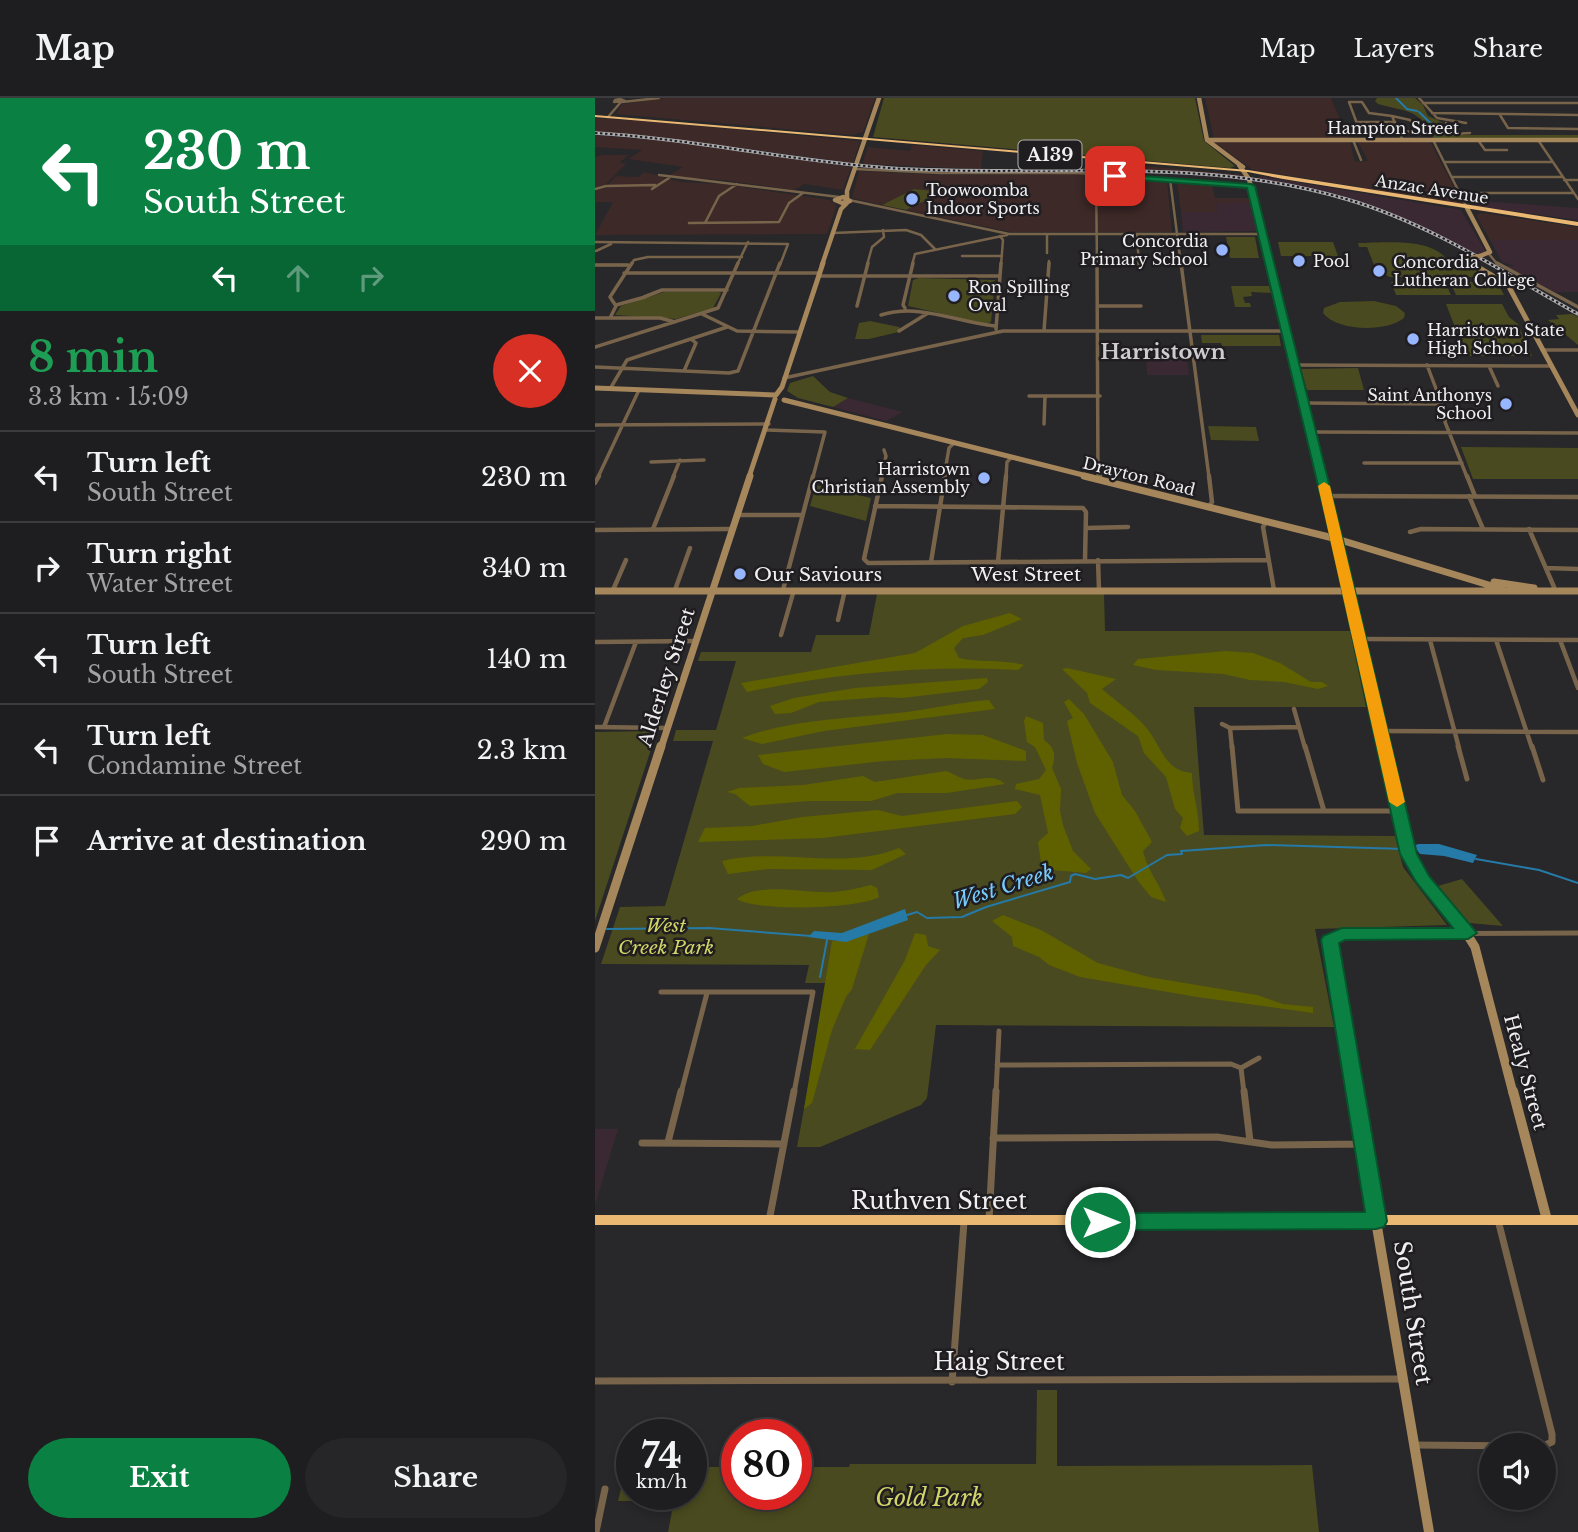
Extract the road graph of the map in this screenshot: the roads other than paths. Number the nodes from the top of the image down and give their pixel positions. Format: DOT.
graph roads {
  1 [pos="659,98"];
  2 [pos="879,98"];
  3 [pos="1199,98"];
  4 [pos="1419,98"];
  5 [pos="1452,98"];
  6 [pos="1493,98"];
  7 [pos="620,100"];
  8 [pos="1423,103"];
  9 [pos="1455,103"];
  10 [pos="1496,103"];
  11 [pos="1535,103"];
  12 [pos="1578,103"];
  13 [pos="1432,113"];
  14 [pos="609,114"];
  15 [pos="1371,114"];
  16 [pos="595,115"];
  17 [pos="1354,115"];
  18 [pos="1500,115"];
  19 [pos="1578,115"];
  20 [pos="1392,116"];
  21 [pos="1544,116"];
  22 [pos="1357,122"];
  23 [pos="1395,122"];
  24 [pos="1446,123"];
  25 [pos="1466,123"];
  26 [pos="1578,129"];
  27 [pos="1399,131"];
  28 [pos="1470,133"];
  29 [pos="866,136"];
  30 [pos="1207,140"];
  31 [pos="1353,140"];
  32 [pos="1403,140"];
  33 [pos="1433,140"];
  34 [pos="1478,140"];
  35 [pos="1538,140"];
  36 [pos="1578,140"];
  37 [pos="1507,150"];
  38 [pos="1361,160"];
  39 [pos="1444,162"];
  40 [pos="1552,162"];
  41 [pos="1239,165"];
  42 [pos="855,169"];
  43 [pos="1208,169"];
  44 [pos="1224,169"];
  45 [pos="1248,174"];
  46 [pos="659,175"];
  47 [pos="1096,176"];
  48 [pos="1453,177"];
  49 [pos="669,178"];
  50 [pos="1283,178"];
  51 [pos="1563,178"];
  52 [pos="1170,179"];
  53 [pos="1578,180"];
  54 [pos="737,184"];
  55 [pos="1251,186"];
  56 [pos="595,189"];
  57 [pos="847,191"];
  58 [pos="803,193"];
  59 [pos="1461,193"];
  60 [pos="1574,193"];
  61 [pos="1578,199"];
  62 [pos="839,201"];
  63 [pos="848,201"];
  64 [pos="1467,208"];
  65 [pos="1499,212"];
  66 [pos="1471,217"];
  67 [pos="689,223"];
  68 [pos="705,223"];
  69 [pos="1578,224"];
  70 [pos="883,230"];
  71 [pos="833,233"];
  72 [pos="1047,234"];
  73 [pos="1097,234"];
  74 [pos="1137,234"];
  75 [pos="1177,234"];
  76 [pos="1262,234"];
  77 [pos="1001,235"];
  78 [pos="595,242"];
  79 [pos="601,242"];
  80 [pos="624,242"];
  81 [pos="748,242"];
  82 [pos="935,249"];
  83 [pos="744,251"];
  84 [pos="595,252"];
  85 [pos="1047,253"];
  86 [pos="1489,254"];
  87 [pos="962,256"];
  88 [pos="1002,256"];
  89 [pos="723,257"];
  90 [pos="742,257"];
  91 [pos="1049,261"];
  92 [pos="595,265"];
  93 [pos="628,265"];
  94 [pos="1139,267"];
  95 [pos="624,273"];
  96 [pos="734,273"];
  97 [pos="777,273"];
  98 [pos="819,275"];
  99 [pos="865,276"];
  100 [pos="909,276"];
  101 [pos="1000,276"];
  102 [pos="727,290"];
  103 [pos="615,305"];
  104 [pos="857,306"];
  105 [pos="1098,306"];
  106 [pos="1141,306"];
  107 [pos="1577,306"];
  108 [pos="905,308"];
  109 [pos="928,313"];
  110 [pos="702,314"];
  111 [pos="881,314"];
  112 [pos="610,318"];
  113 [pos="596,319"];
  114 [pos="675,322"];
  115 [pos="995,326"];
  116 [pos="727,327"];
  117 [pos="899,331"];
  118 [pos="1044,331"];
  119 [pos="1098,331"];
  120 [pos="1190,331"];
  121 [pos="1286,331"];
  122 [pos="754,332"];
  123 [pos="800,332"];
  124 [pos="1000,332"];
  125 [pos="691,339"];
  126 [pos="595,347"];
  127 [pos="1542,350"];
  128 [pos="1578,350"];
  129 [pos="1294,365"];
  130 [pos="1427,365"];
  131 [pos="1489,366"];
  132 [pos="1551,366"];
  133 [pos="595,367"];
  134 [pos="620,368"];
  135 [pos="684,371"];
  136 [pos="784,378"];
  137 [pos="1498,386"];
  138 [pos="782,387"];
  139 [pos="595,388"];
  140 [pos="610,389"];
  141 [pos="639,390"];
  142 [pos="1028,396"];
  143 [pos="1045,396"];
  144 [pos="1100,396"];
  145 [pos="775,397"];
  146 [pos="785,397"];
  147 [pos="1304,403"];
  148 [pos="1442,404"];
  149 [pos="1578,415"];
  150 [pos="769,424"];
  151 [pos="1044,424"];
  152 [pos="595,425"];
  153 [pos="623,425"];
  154 [pos="1311,432"];
  155 [pos="1449,432"];
  156 [pos="1578,433"];
  157 [pos="954,443"];
  158 [pos="884,450"];
  159 [pos="1011,458"];
  160 [pos="680,460"];
  161 [pos="704,460"];
  162 [pos="651,462"];
  163 [pos="1364,463"];
  164 [pos="1462,463"];
  165 [pos="595,464"];
  166 [pos="604,464"];
  167 [pos="1096,480"];
  168 [pos="595,483"];
  169 [pos="1326,496"];
  170 [pos="1472,496"];
  171 [pos="1578,497"];
  172 [pos="875,506"];
  173 [pos="941,506"];
  174 [pos="1003,506"];
  175 [pos="1208,508"];
  176 [pos="739,515"];
  177 [pos="802,515"];
  178 [pos="1266,522"];
  179 [pos="1128,527"];
  180 [pos="1086,528"];
  181 [pos="653,529"];
  182 [pos="733,529"];
  183 [pos="1483,529"];
  184 [pos="1529,529"];
  185 [pos="595,530"];
  186 [pos="1578,530"];
  187 [pos="1410,532"];
  188 [pos="1337,540"];
  189 [pos="690,548"];
  190 [pos="626,560"];
  191 [pos="1085,560"];
  192 [pos="1098,560"];
  193 [pos="1268,561"];
  194 [pos="931,562"];
  195 [pos="998,562"];
  196 [pos="1546,568"];
  197 [pos="1578,569"];
  198 [pos="1467,577"];
  199 [pos="1499,588"];
  200 [pos="1534,588"];
  201 [pos="595,590"];
  202 [pos="613,590"];
  203 [pos="675,590"];
  204 [pos="713,590"];
  205 [pos="783,590"];
  206 [pos="794,590"];
  207 [pos="845,590"];
  208 [pos="1099,590"];
  209 [pos="1274,590"];
  210 [pos="1348,590"];
  211 [pos="1555,590"];
  212 [pos="1457,591"];
  213 [pos="1578,591"];
  214 [pos="838,620"];
  215 [pos="781,635"];
  216 [pos="1360,639"];
  217 [pos="1430,640"];
  218 [pos="1496,640"];
  219 [pos="1560,640"];
  220 [pos="1578,640"];
  221 [pos="696,641"];
  222 [pos="595,642"];
  223 [pos="636,642"];
  224 [pos="1578,688"];
  225 [pos="1294,709"];
  226 [pos="1222,724"];
  227 [pos="595,727"];
  228 [pos="604,727"];
  229 [pos="667,727"];
  230 [pos="1299,727"];
  231 [pos="1230,728"];
  232 [pos="1381,731"];
  233 [pos="1454,732"];
  234 [pos="1527,732"];
  235 [pos="1578,732"];
  236 [pos="1467,779"];
  237 [pos="1543,780"];
  238 [pos="1324,811"];
  239 [pos="1399,811"];
  240 [pos="1468,933"];
  241 [pos="1578,933"];
  242 [pos="595,948"];
  243 [pos="661,992"];
  244 [pos="706,993"];
  245 [pos="999,1031"];
  246 [pos="1259,1058"];
  247 [pos="997,1065"];
  248 [pos="1241,1069"];
  249 [pos="993,1138"];
  250 [pos="1250,1141"];
  251 [pos="668,1142"];
  252 [pos="642,1143"];
  253 [pos="784,1144"];
  254 [pos="1364,1144"];
  255 [pos="595,1220"];
  256 [pos="1498,1220"];
  257 [pos="1547,1220"];
  258 [pos="1578,1220"];
  259 [pos="1376,1221"];
  260 [pos="769,1222"];
  261 [pos="964,1222"];
  262 [pos="989,1222"];
  263 [pos="1403,1379"];
  264 [pos="595,1381"];
  265 [pos="952,1382"];
  266 [pos="1546,1433"];
  267 [pos="1414,1445"];
  268 [pos="1479,1446"];
  269 [pos="605,1489"];
  270 [pos="596,1532"];
  271 [pos="1429,1532"];
  1 -- 7 [label="street"];
  2 -- 29 [label="street"];
  3 -- 30 [label="street"];
  4 -- 8 [label="street"];
  5 -- 9 [label="street"];
  6 -- 10 [label="street"];
  7 -- 14 [label="street"];
  7 -- 14 [label="street"];
  8 -- 9 [label="street"];
  8 -- 13 [label="street"];
  9 -- 10 [label="street"];
  10 -- 11 [label="street"];
  11 -- 12 [label="street"];
  11 -- 21 [label="street"];
  13 -- 18 [label="street"];
  13 -- 24 [label="street"];
  14 -- 16 [label="highway, Anzac Avenue / A139"];
  14 -- 16 [label="highway"];
  14 -- 29 [label="highway, Anzac Avenue / A139"];
  15 -- 17 [label="street"];
  15 -- 17 [label="street"];
  15 -- 20 [label="street"];
  17 -- 22 [label="street"];
  18 -- 21 [label="street"];
  18 -- 26 [label="street"];
  19 -- 21 [label="street"];
  20 -- 23 [label="street"];
  20 -- 27 [label="street"];
  22 -- 23 [label="street"];
  22 -- 27 [label="street"];
  23 -- 27 [label="street"];
  24 -- 25 [label="street"];
  24 -- 28 [label="street"];
  27 -- 32 [label="street"];
  29 -- 42 [label="street"];
  29 -- 43 [label="highway, Anzac Avenue / A139"];
  30 -- 31 [label="street, Hampton Street"];
  30 -- 41 [label="street"];
  31 -- 32 [label="street, Hampton Street"];
  31 -- 38 [label="street"];
  32 -- 33 [label="street, Hampton Street"];
  33 -- 34 [label="street, Hampton Street"];
  33 -- 39 [label="street"];
  34 -- 35 [label="street, Hampton Street"];
  34 -- 37 [label="street"];
  35 -- 36 [label="street, Hampton Street"];
  35 -- 40 [label="street"];
  39 -- 40 [label="street"];
  39 -- 48 [label="street"];
  40 -- 51 [label="street"];
  41 -- 44 [label="highway"];
  41 -- 45 [label="street"];
  42 -- 47 [label="street"];
  42 -- 57 [label="street"];
  43 -- 44 [label="highway, Anzac Avenue / A139"];
  43 -- 45 [label="highway, Anzac Avenue / A139"];
  44 -- 45 [label="highway, Anzac Avenue / A139"];
  45 -- 50 [label="highway, Anzac Avenue / A139"];
  45 -- 50 [label="highway, Anzac Avenue / A139"];
  45 -- 55 [label="street"];
  46 -- 49 [label="street"];
  47 -- 52 [label="street"];
  47 -- 73 [label="street"];
  48 -- 51 [label="street"];
  48 -- 59 [label="street"];
  49 -- 54 [label="street"];
  49 -- 56 [label="street"];
  50 -- 64 [label="highway, Anzac Avenue / A139"];
  51 -- 53 [label="street"];
  51 -- 60 [label="street"];
  52 -- 55 [label="street"];
  52 -- 75 [label="street"];
  54 -- 58 [label="street"];
  54 -- 68 [label="street"];
  55 -- 76 [label="street"];
  57 -- 62 [label="street"];
  57 -- 63 [label="street"];
  58 -- 62 [label="street"];
  58 -- 68 [label="street"];
  59 -- 60 [label="street"];
  59 -- 64 [label="street"];
  60 -- 61 [label="street"];
  62 -- 63 [label="street, Alderley Street"];
  62 -- 63 [label="street"];
  62 -- 71 [label="street, Alderley Street"];
  63 -- 77 [label="street"];
  64 -- 65 [label="highway, Anzac Avenue / A139"];
  64 -- 66 [label="street"];
  65 -- 66 [label="highway"];
  65 -- 69 [label="highway, Anzac Avenue / A139"];
  66 -- 86 [label="street"];
  67 -- 68 [label="street"];
  70 -- 71 [label="street"];
  70 -- 82 [label="street"];
  70 -- 99 [label="street"];
  71 -- 98 [label="street, Alderley Street"];
  72 -- 73 [label="street"];
  72 -- 77 [label="street"];
  72 -- 85 [label="street"];
  73 -- 74 [label="street"];
  73 -- 105 [label="street"];
  74 -- 75 [label="street"];
  74 -- 94 [label="street"];
  75 -- 76 [label="street"];
  75 -- 120 [label="street"];
  76 -- 121 [label="street"];
  77 -- 82 [label="street"];
  77 -- 88 [label="street"];
  78 -- 79 [label="street"];
  79 -- 80 [label="street"];
  79 -- 84 [label="street"];
  80 -- 81 [label="street"];
  80 -- 84 [label="street"];
  81 -- 83 [label="street"];
  81 -- 97 [label="street"];
  82 -- 100 [label="street"];
  83 -- 89 [label="street"];
  83 -- 90 [label="street"];
  86 -- 107 [label="street"];
  86 -- 127 [label="street, bridge"];
  87 -- 88 [label="street"];
  88 -- 101 [label="street"];
  89 -- 90 [label="street"];
  89 -- 93 [label="street"];
  90 -- 96 [label="street"];
  91 -- 118 [label="street"];
  92 -- 93 [label="street"];
  93 -- 95 [label="street"];
  95 -- 96 [label="street"];
  95 -- 103 [label="street"];
  96 -- 97 [label="street"];
  96 -- 102 [label="street"];
  97 -- 98 [label="street"];
  97 -- 122 [label="street"];
  98 -- 99 [label="street"];
  98 -- 123 [label="street, Alderley Street"];
  99 -- 100 [label="street"];
  99 -- 104 [label="street"];
  100 -- 101 [label="street"];
  100 -- 108 [label="street"];
  101 -- 115 [label="street"];
  102 -- 103 [label="street"];
  102 -- 110 [label="street"];
  103 -- 112 [label="street"];
  105 -- 106 [label="street"];
  105 -- 119 [label="street"];
  108 -- 109 [label="street"];
  108 -- 111 [label="street"];
  109 -- 115 [label="street"];
  109 -- 117 [label="street"];
  110 -- 114 [label="street"];
  110 -- 116 [label="street"];
  112 -- 113 [label="street"];
  112 -- 114 [label="street"];
  114 -- 126 [label="street"];
  115 -- 124 [label="street"];
  116 -- 122 [label="street"];
  116 -- 125 [label="street"];
  118 -- 119 [label="street"];
  118 -- 124 [label="street"];
  119 -- 120 [label="street"];
  119 -- 144 [label="street"];
  120 -- 121 [label="street"];
  120 -- 175 [label="street"];
  121 -- 129 [label="street"];
  122 -- 123 [label="street"];
  122 -- 135 [label="street"];
  123 -- 136 [label="street, Alderley Street"];
  124 -- 136 [label="street"];
  125 -- 134 [label="street"];
  125 -- 135 [label="street"];
  127 -- 128 [label="street"];
  127 -- 132 [label="street"];
  129 -- 130 [label="street"];
  129 -- 147 [label="street"];
  130 -- 131 [label="street"];
  130 -- 148 [label="street"];
  131 -- 132 [label="street"];
  131 -- 137 [label="street"];
  132 -- 149 [label="street"];
  133 -- 134 [label="street"];
  134 -- 135 [label="street"];
  134 -- 140 [label="street"];
  136 -- 138 [label="street, Alderley Street"];
  138 -- 145 [label="street, Alderley Street"];
  138 -- 146 [label="street"];
  139 -- 140 [label="street"];
  140 -- 141 [label="street"];
  141 -- 145 [label="street"];
  141 -- 153 [label="street"];
  142 -- 143 [label="street"];
  143 -- 144 [label="street"];
  143 -- 151 [label="street"];
  144 -- 167 [label="street"];
  145 -- 146 [label="street, Drayton Road"];
  145 -- 150 [label="street, Alderley Street"];
  146 -- 150 [label="street, Alderley Street"];
  146 -- 157 [label="street, Drayton Road"];
  147 -- 148 [label="street"];
  147 -- 154 [label="street"];
  148 -- 155 [label="street"];
  150 -- 153 [label="street"];
  150 -- 176 [label="street, Alderley Street"];
  150 -- 177 [label="street"];
  152 -- 153 [label="street"];
  153 -- 166 [label="street"];
  154 -- 155 [label="street"];
  154 -- 169 [label="street"];
  155 -- 156 [label="street"];
  155 -- 164 [label="street"];
  157 -- 159 [label="street, Drayton Road"];
  157 -- 173 [label="street"];
  158 -- 172 [label="street"];
  159 -- 167 [label="street, Drayton Road"];
  159 -- 174 [label="street"];
  160 -- 161 [label="street"];
  160 -- 162 [label="street"];
  160 -- 181 [label="street"];
  163 -- 164 [label="street"];
  164 -- 170 [label="street"];
  165 -- 166 [label="street"];
  166 -- 168 [label="street"];
  167 -- 175 [label="street, Drayton Road"];
  169 -- 170 [label="street"];
  169 -- 188 [label="street"];
  170 -- 171 [label="street"];
  170 -- 183 [label="street"];
  172 -- 173 [label="street"];
  172 -- 194 [label="street"];
  173 -- 174 [label="street"];
  173 -- 194 [label="street"];
  174 -- 180 [label="street"];
  174 -- 195 [label="street"];
  175 -- 178 [label="street, Drayton Road"];
  176 -- 177 [label="street"];
  176 -- 182 [label="street, Alderley Street"];
  177 -- 205 [label="street"];
  178 -- 188 [label="street, Drayton Road"];
  178 -- 193 [label="street"];
  179 -- 180 [label="street"];
  180 -- 191 [label="street"];
  181 -- 182 [label="street"];
  181 -- 185 [label="street"];
  182 -- 204 [label="street, Alderley Street"];
  183 -- 184 [label="street"];
  183 -- 187 [label="street"];
  184 -- 186 [label="street"];
  184 -- 196 [label="street"];
  188 -- 198 [label="street, Drayton Road"];
  188 -- 210 [label="street"];
  189 -- 203 [label="street"];
  190 -- 202 [label="street"];
  191 -- 192 [label="street"];
  191 -- 195 [label="street"];
  192 -- 193 [label="street"];
  192 -- 208 [label="street"];
  193 -- 209 [label="street"];
  194 -- 195 [label="street"];
  196 -- 197 [label="street"];
  196 -- 211 [label="street"];
  198 -- 199 [label="street"];
  198 -- 200 [label="street"];
  199 -- 200 [label="street"];
  199 -- 211 [label="street"];
  199 -- 212 [label="street"];
  200 -- 211 [label="street"];
  201 -- 202 [label="street, West Street"];
  202 -- 203 [label="street, West Street"];
  203 -- 204 [label="street, West Street"];
  204 -- 205 [label="street, West Street"];
  204 -- 221 [label="street, Alderley Street"];
  205 -- 206 [label="street, West Street"];
  206 -- 207 [label="street, West Street"];
  206 -- 215 [label="street"];
  207 -- 208 [label="street, West Street"];
  207 -- 214 [label="street"];
  208 -- 209 [label="street, West Street"];
  209 -- 210 [label="street, West Street"];
  210 -- 212 [label="street, West Street"];
  210 -- 216 [label="street"];
  211 -- 212 [label="street"];
  211 -- 213 [label="street"];
  216 -- 217 [label="street"];
  216 -- 232 [label="street"];
  217 -- 218 [label="street"];
  217 -- 233 [label="street"];
  218 -- 219 [label="street"];
  218 -- 234 [label="street"];
  219 -- 220 [label="street"];
  219 -- 224 [label="street"];
  221 -- 223 [label="street"];
  221 -- 229 [label="street, Alderley Street"];
  222 -- 223 [label="street"];
  223 -- 228 [label="street"];
  225 -- 230 [label="street"];
  226 -- 231 [label="street"];
  227 -- 228 [label="street"];
  228 -- 229 [label="street"];
  229 -- 242 [label="street, Alderley Street"];
  230 -- 231 [label="street"];
  230 -- 238 [label="street"];
  231 -- 238 [label="street"];
  232 -- 233 [label="street"];
  232 -- 239 [label="street"];
  233 -- 234 [label="street"];
  233 -- 236 [label="street"];
  234 -- 235 [label="street"];
  234 -- 237 [label="street"];
  238 -- 239 [label="street"];
  239 -- 240 [label="street"];
  240 -- 241 [label="street"];
  240 -- 254 [label="street, South Street"];
  240 -- 257 [label="street, Healy Street"];
  243 -- 244 [label="street"];
  244 -- 251 [label="street"];
  244 -- 253 [label="street"];
  245 -- 247 [label="street"];
  246 -- 248 [label="street"];
  247 -- 248 [label="street"];
  247 -- 249 [label="street"];
  248 -- 250 [label="street"];
  249 -- 250 [label="street"];
  249 -- 262 [label="street"];
  250 -- 254 [label="street"];
  251 -- 252 [label="street"];
  251 -- 253 [label="street"];
  253 -- 260 [label="street"];
  254 -- 259 [label="street, South Street"];
  255 -- 260 [label="highway, Ruthven Street"];
  256 -- 257 [label="highway, Ruthven Street"];
  256 -- 259 [label="highway, Ruthven Street"];
  256 -- 266 [label="street"];
  257 -- 258 [label="highway, Ruthven Street"];
  259 -- 262 [label="highway, Ruthven Street"];
  259 -- 263 [label="street, South Street"];
  260 -- 261 [label="highway, Ruthven Street"];
  261 -- 262 [label="highway, Ruthven Street"];
  261 -- 265 [label="street"];
  263 -- 265 [label="street, Haig Street"];
  263 -- 267 [label="street, South Street"];
  264 -- 265 [label="street, Haig Street"];
  267 -- 268 [label="street"];
  267 -- 271 [label="street, South Street"];
  269 -- 270 [label="street"];
}
